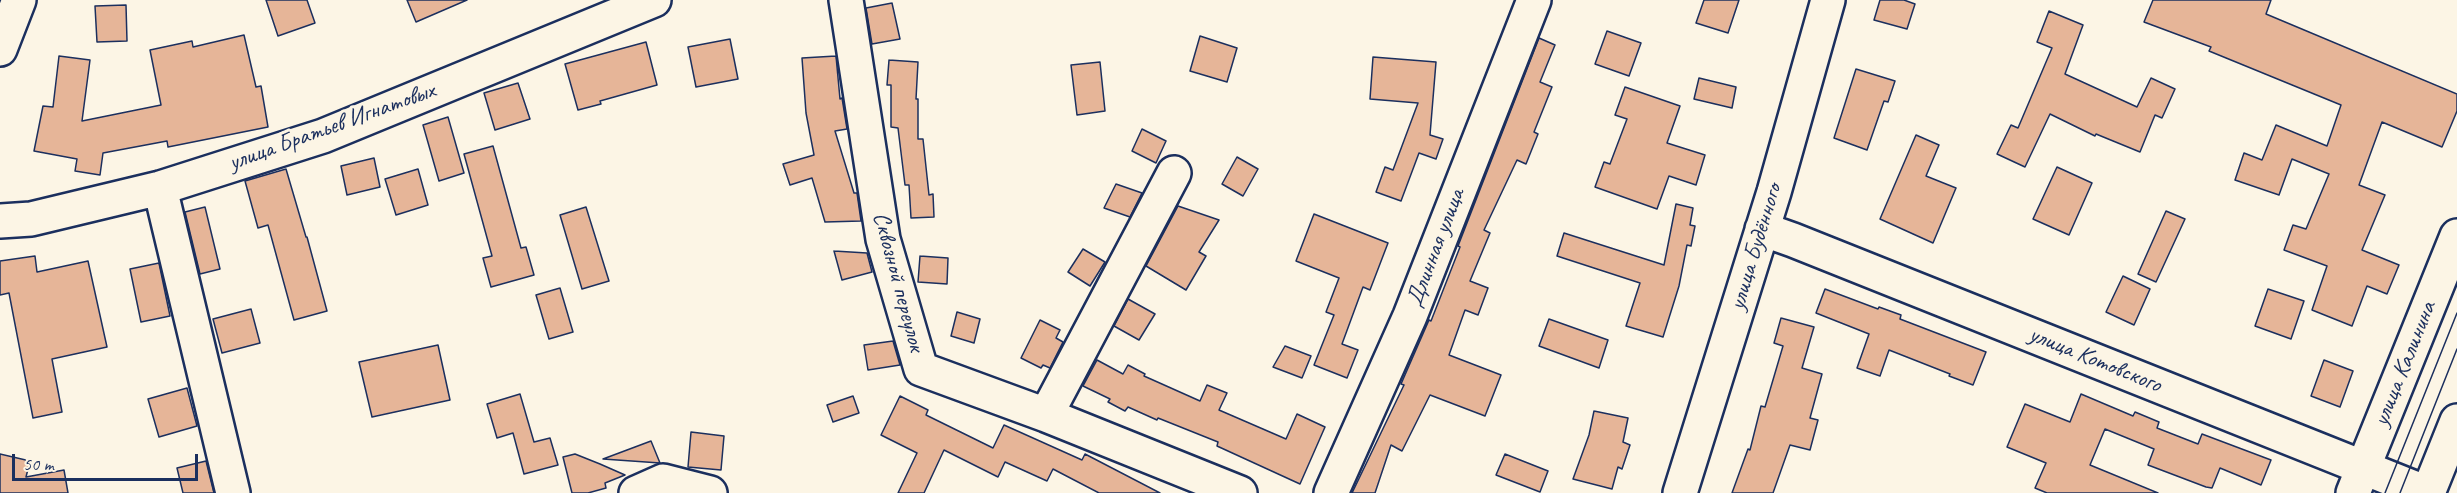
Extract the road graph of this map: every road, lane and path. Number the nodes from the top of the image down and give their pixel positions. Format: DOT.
graph roads {
  1 [pos="19,0"];
  2 [pos="654,0"];
  3 [pos="846,0"];
  4 [pos="1534,0"];
  5 [pos="1828,0"];
  6 [pos="0,49"];
  7 [pos="1174,173"];
  8 [pos="160,188"];
  9 [pos="0,221"];
  10 [pos="1762,229"];
  11 [pos="2457,236"];
  12 [pos="1046,415"];
  13 [pos="2457,421"];
  14 [pos="2359,480"];
  15 [pos="233,493"];
  16 [pos="636,493"];
  17 [pos="710,493"];
  18 [pos="1240,493"];
  19 [pos="1331,493"];
  20 [pos="1680,493"];
  21 [pos="2428,493"];
  1 -- 6 [label="street"];
  2 -- 8 [label="street, улица Братьев Игнатовых"];
  3 -- 12 [label="street, Сквозной переулок"];
  4 -- 19 [label="street, Длинная улица"];
  5 -- 10 [label="street, улица Будённого"];
  7 -- 12 [label="street"];
  8 -- 9 [label="street, улица Братьев Игнатовых"];
  8 -- 15 [label="street"];
  10 -- 14 [label="street, улица Котовского"];
  10 -- 20 [label="street, улица Будённого"];
  11 -- 14 [label="street, улица Калинина"];
  12 -- 18 [label="street, Сквозной переулок"];
  13 -- 21 [label="street"];
  14 -- 21 [label="street, улица Котовского"];
  16 -- 17 [label="street"];
}
